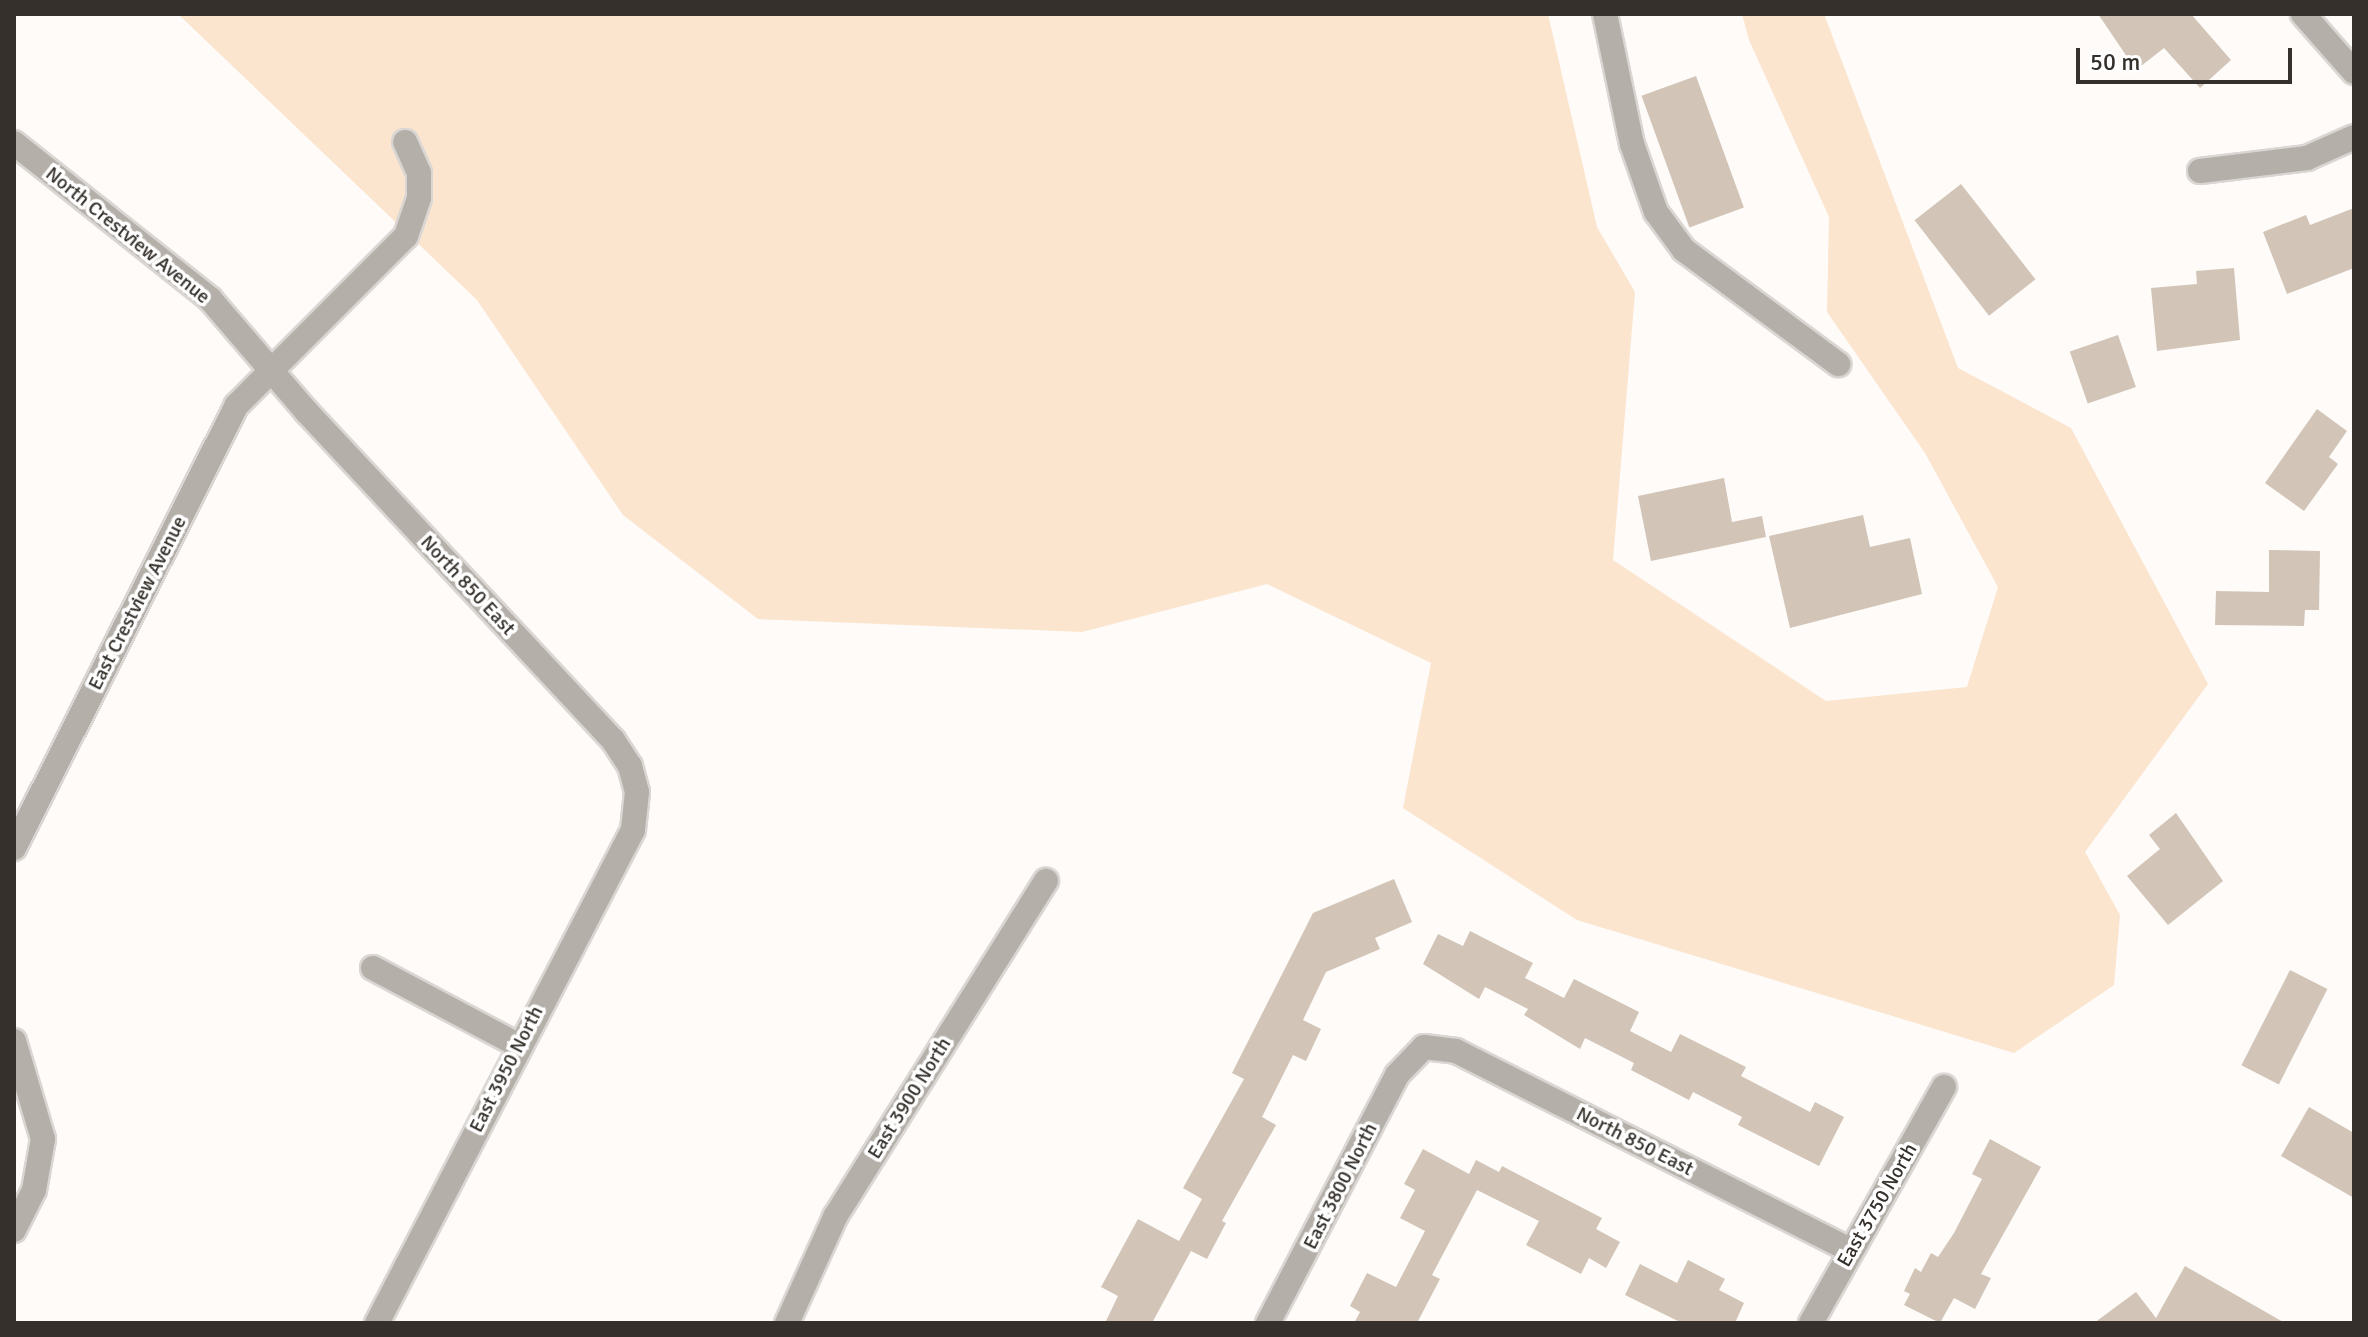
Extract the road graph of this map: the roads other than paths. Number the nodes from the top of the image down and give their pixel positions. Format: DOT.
graph roads {
  1 [pos="1605,14"];
  2 [pos="2303,14"];
  3 [pos="2354,72"];
  4 [pos="2354,137"];
  5 [pos="405,142"];
  6 [pos="14,143"];
  7 [pos="2200,171"];
  8 [pos="1838,364"];
  9 [pos="271,367"];
  10 [pos="637,816"];
  11 [pos="14,848"];
  12 [pos="1046,881"];
  13 [pos="373,968"];
  14 [pos="14,1041"];
  15 [pos="518,1045"];
  16 [pos="1418,1054"];
  17 [pos="1944,1087"];
  18 [pos="14,1230"];
  19 [pos="1850,1250"];
  20 [pos="377,1323"];
  21 [pos="787,1323"];
  22 [pos="1268,1323"];
  23 [pos="1811,1323"];
  1 -- 8 [label="street"];
  2 -- 3 [label="street"];
  4 -- 7 [label="street"];
  5 -- 9 [label="street, East Crestview Avenue"];
  6 -- 9 [label="street, North Crestview Avenue"];
  9 -- 10 [label="street, North 850 East"];
  9 -- 11 [label="street, East Crestview Avenue"];
  10 -- 15 [label="street, East 3950 North"];
  12 -- 21 [label="street, East 3900 North"];
  13 -- 15 [label="street"];
  14 -- 18 [label="street"];
  15 -- 20 [label="street, East 3950 North"];
  16 -- 19 [label="street, North 850 East"];
  16 -- 22 [label="street, East 3800 North"];
  17 -- 19 [label="street, East 3750 North"];
  19 -- 23 [label="street, East 3750 North"];
}
